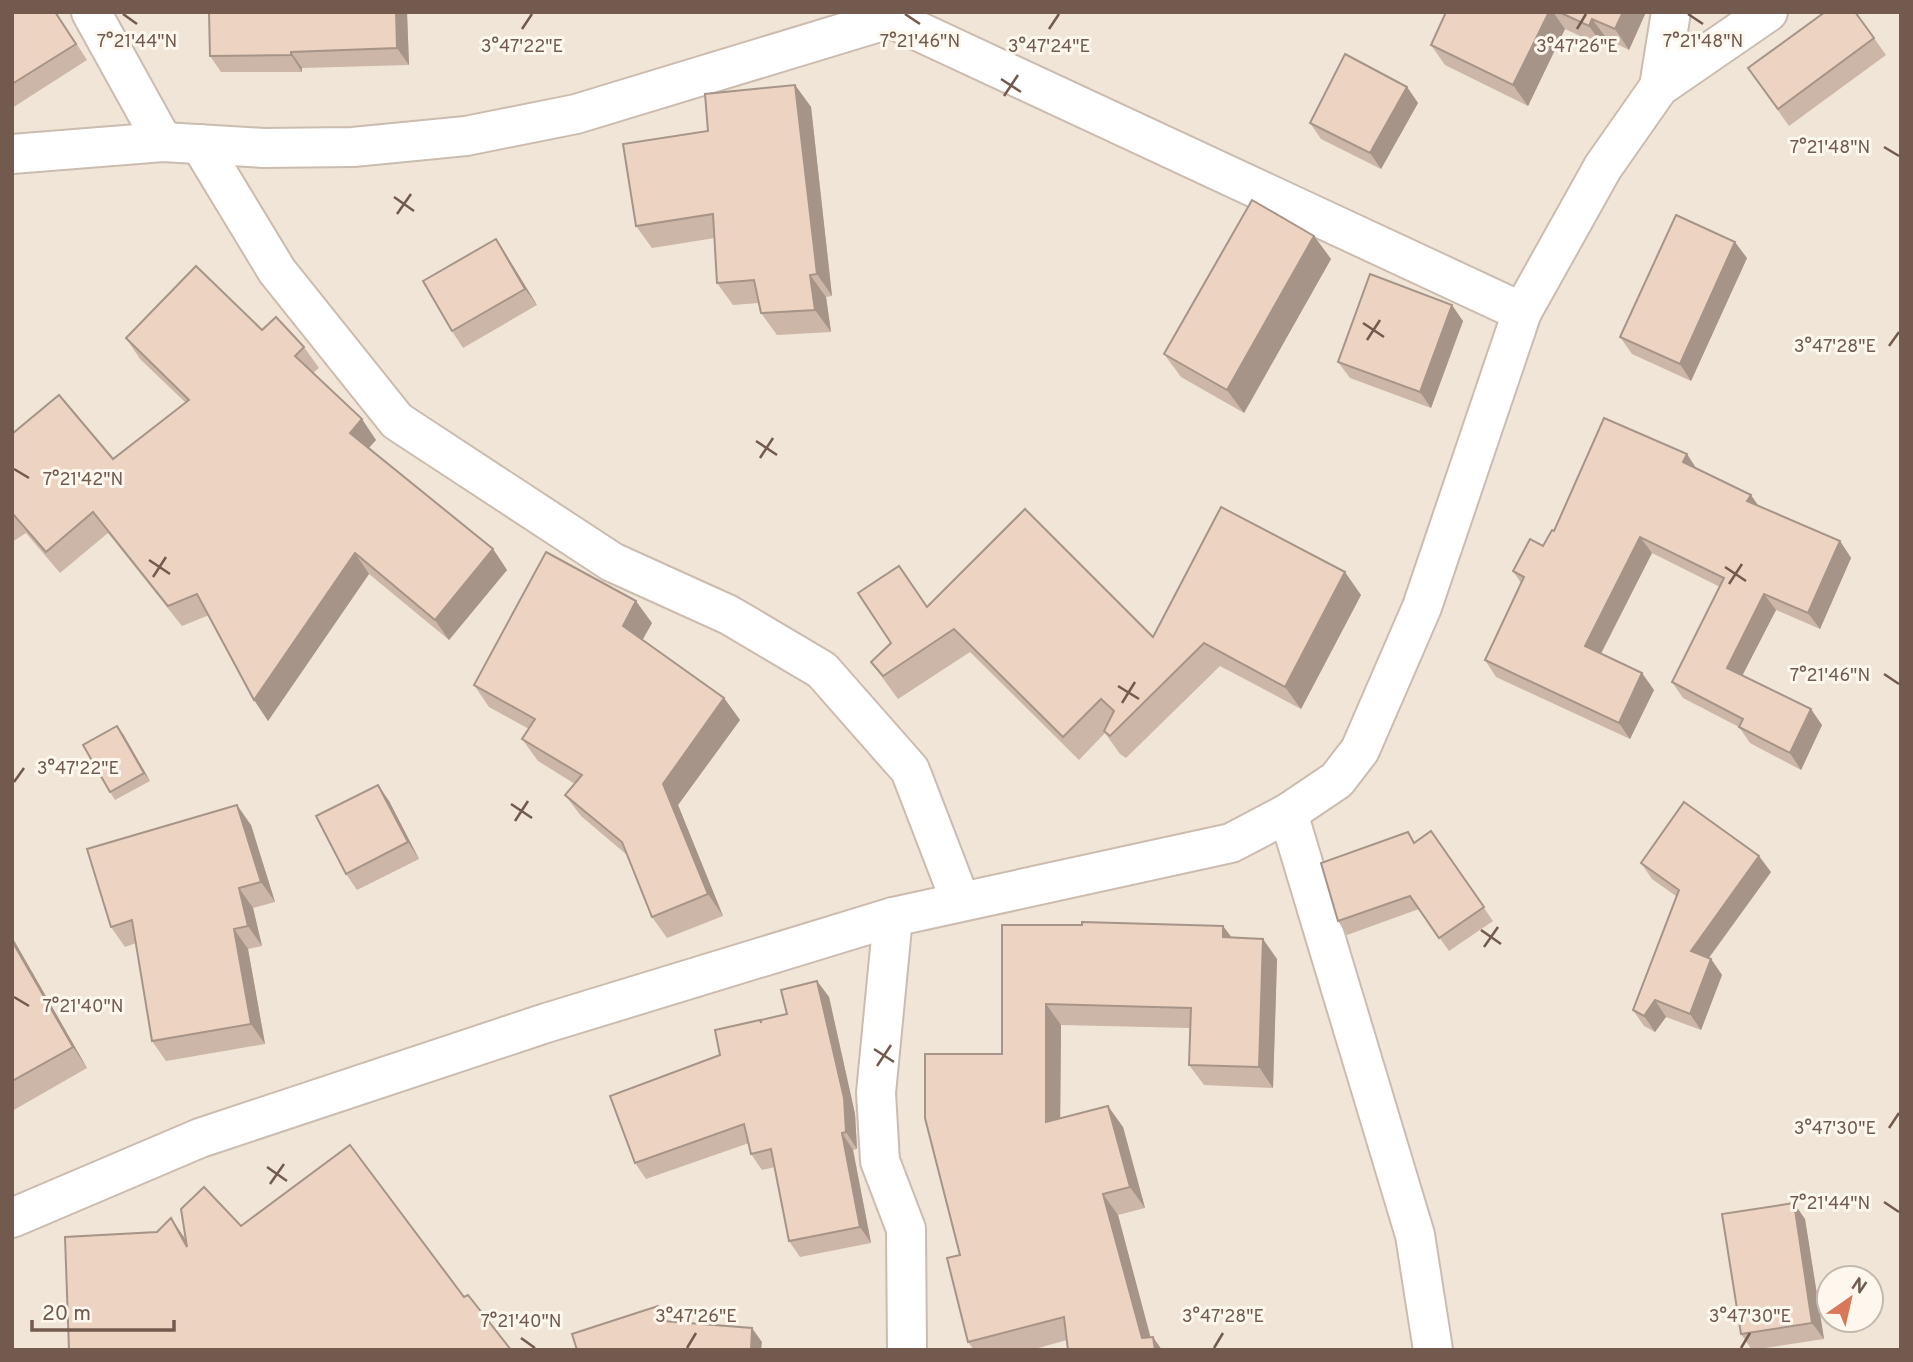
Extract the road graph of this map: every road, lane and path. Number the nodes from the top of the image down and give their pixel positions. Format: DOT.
graph roads {
  1 [pos="91,12"];
  2 [pos="1671,12"];
  3 [pos="1768,12"];
  4 [pos="887,14"];
  5 [pos="1659,87"];
  6 [pos="163,142"];
  7 [pos="200,144"];
  8 [pos="12,154"];
  9 [pos="1522,312"];
  10 [pos="1288,813"];
  11 [pos="960,900"];
  12 [pos="893,917"];
  13 [pos="12,1217"];
  14 [pos="907,1350"];
  15 [pos="1433,1350"];
  1 -- 6 [label="street"];
  2 -- 5 [label="street"];
  3 -- 5 [label="street"];
  4 -- 7 [label="street"];
  4 -- 9 [label="street"];
  5 -- 9 [label="street"];
  6 -- 7 [label="street"];
  6 -- 8 [label="street"];
  7 -- 11 [label="street"];
  9 -- 10 [label="street"];
  10 -- 11 [label="street"];
  10 -- 15 [label="street"];
  11 -- 12 [label="street"];
  12 -- 13 [label="street"];
  12 -- 14 [label="street"];
}
